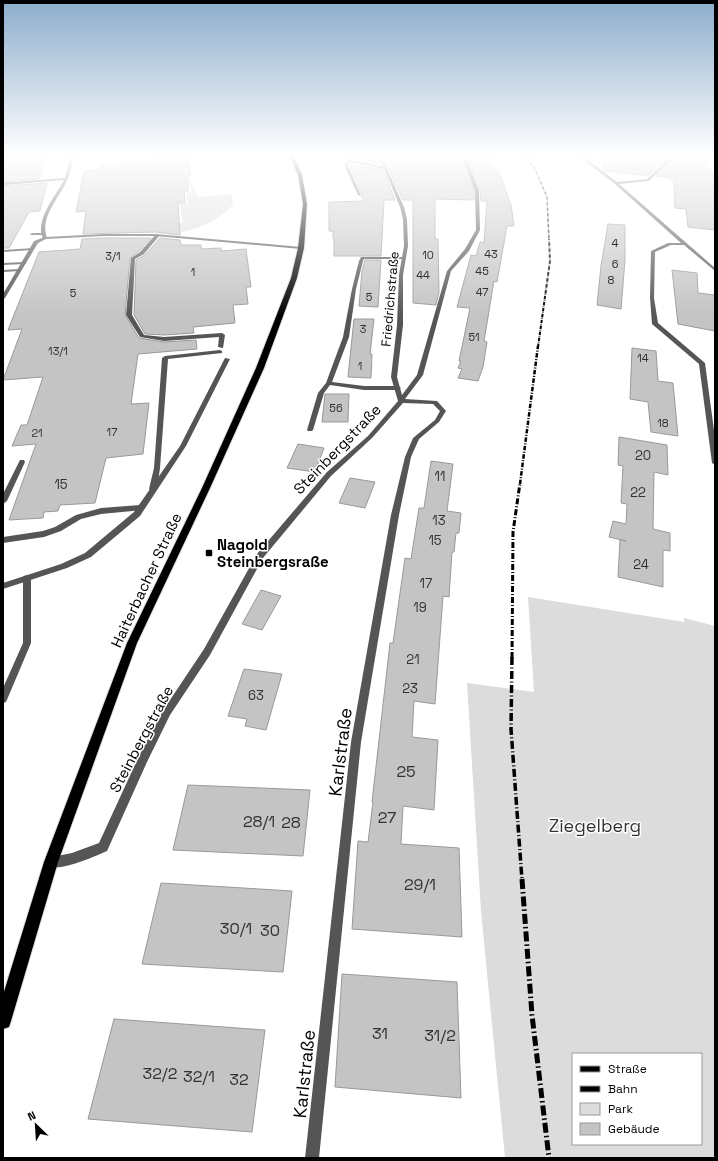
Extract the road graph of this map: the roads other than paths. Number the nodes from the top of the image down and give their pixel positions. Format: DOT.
graph roads {
  1 [pos="50,208"];
  2 [pos="305,208"];
  3 [pos="402,208"];
  4 [pos="477,208"];
  5 [pos="645,208"];
  6 [pos="38,222"];
  7 [pos="43,222"];
  8 [pos="32,234"];
  9 [pos="158,235"];
  10 [pos="44,236"];
  11 [pos="686,244"];
  12 [pos="301,248"];
  13 [pos="32,249"];
  14 [pos="3,251"];
  15 [pos="404,258"];
  16 [pos="24,262"];
  17 [pos="3,264"];
  18 [pos="20,270"];
  19 [pos="715,270"];
  20 [pos="3,271"];
  21 [pos="3,298"];
  22 [pos="227,358"];
  23 [pos="329,384"];
  24 [pos="398,388"];
  25 [pos="401,401"];
  26 [pos="310,430"];
  27 [pos="22,462"];
  28 [pos="715,463"];
  29 [pos="154,489"];
  30 [pos="3,501"];
  31 [pos="140,508"];
  32 [pos="3,540"];
  33 [pos="27,578"];
  34 [pos="3,586"];
  35 [pos="3,699"];
  36 [pos="51,862"];
  37 [pos="3,1021"];
  38 [pos="312,1158"];
  1 -- 7 [label="street"];
  2 -- 12 [label="main road, Haiterbacher Straße"];
  3 -- 15 [label="street, Friedrichstraße"];
  4 -- 25 [label="street, Steinbergstraße"];
  5 -- 11 [label="street"];
  6 -- 7 [label="street"];
  7 -- 10 [label="street"];
  8 -- 10 [label="street"];
  9 -- 10 [label="street"];
  9 -- 12 [label="street"];
  9 -- 29 [label="street"];
  10 -- 13 [label="street"];
  11 -- 19 [label="street"];
  11 -- 28 [label="street"];
  12 -- 36 [label="main road, Haiterbacher Straße"];
  13 -- 14 [label="street"];
  13 -- 16 [label="street"];
  15 -- 23 [label="street"];
  15 -- 24 [label="street, Friedrichstraße"];
  16 -- 17 [label="street"];
  16 -- 18 [label="street"];
  18 -- 20 [label="street"];
  18 -- 21 [label="street"];
  22 -- 29 [label="street"];
  23 -- 24 [label="street"];
  23 -- 26 [label="street"];
  24 -- 25 [label="street, Friedrichstraße"];
  25 -- 36 [label="street, Steinbergstraße"];
  25 -- 38 [label="street, Karlstraße"];
  27 -- 30 [label="street"];
  29 -- 31 [label="street"];
  31 -- 32 [label="street"];
  31 -- 33 [label="street"];
  33 -- 34 [label="street"];
  33 -- 35 [label="street"];
  36 -- 37 [label="main road, Haiterbacher Straße"];
}
